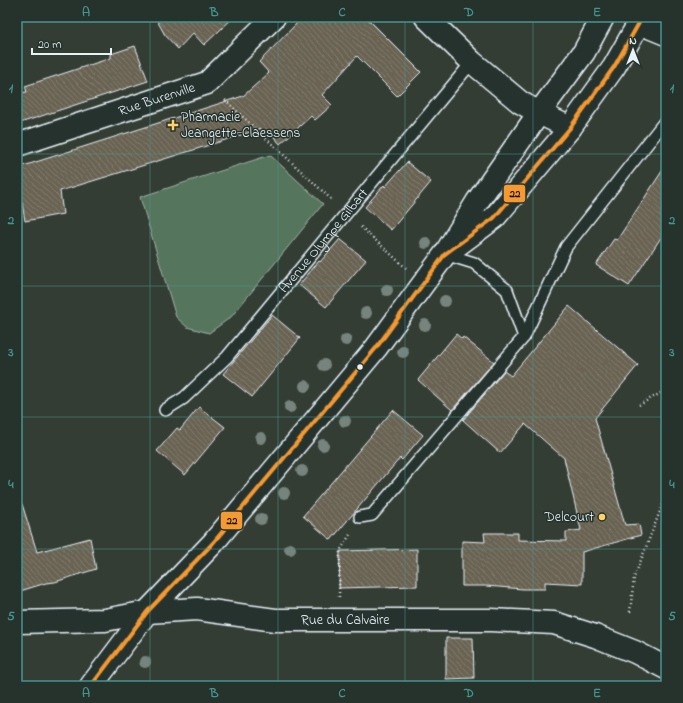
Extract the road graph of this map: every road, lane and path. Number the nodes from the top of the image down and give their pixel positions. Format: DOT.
graph roads {
  1 [pos="274,17"];
  2 [pos="426,17"];
  3 [pos="603,17"];
  4 [pos="640,20"];
  5 [pos="666,34"];
  6 [pos="472,62"];
  7 [pos="207,83"];
  8 [pos="539,113"];
  9 [pos="666,120"];
  10 [pos="570,128"];
  11 [pos="17,145"];
  12 [pos="346,213"];
  13 [pos="446,254"];
  14 [pos="398,261"];
  15 [pos="524,337"];
  16 [pos="666,390"];
  17 [pos="639,405"];
  18 [pos="165,410"];
  19 [pos="666,496"];
  20 [pos="360,517"];
  21 [pos="147,612"];
  22 [pos="630,612"];
  23 [pos="339,620"];
  24 [pos="17,622"];
  25 [pos="666,668"];
  26 [pos="91,686"];
  1 -- 7 [label="street, Rue Burenville"];
  2 -- 6 [label="street"];
  3 -- 8 [label="street"];
  4 -- 5 [label="street"];
  4 -- 10 [label="street"];
  6 -- 8 [label="street"];
  6 -- 12 [label="lane, Avenue Olympe Gilbart"];
  7 -- 11 [label="street, Rue Burenville"];
  7 -- 12 [label="path"];
  8 -- 10 [label="street"];
  8 -- 13 [label="street"];
  9 -- 15 [label="lane"];
  10 -- 13 [label="street"];
  12 -- 14 [label="path"];
  12 -- 18 [label="lane, Avenue Olympe Gilbart"];
  13 -- 15 [label="lane"];
  13 -- 21 [label="street"];
  15 -- 20 [label="lane"];
  16 -- 17 [label="path"];
  19 -- 22 [label="path"];
  20 -- 23 [label="path"];
  21 -- 23 [label="street, Rue du Calvaire"];
  21 -- 24 [label="street, Rue du Calvaire"];
  21 -- 26 [label="street"];
  23 -- 25 [label="street, Rue du Calvaire"];
}
